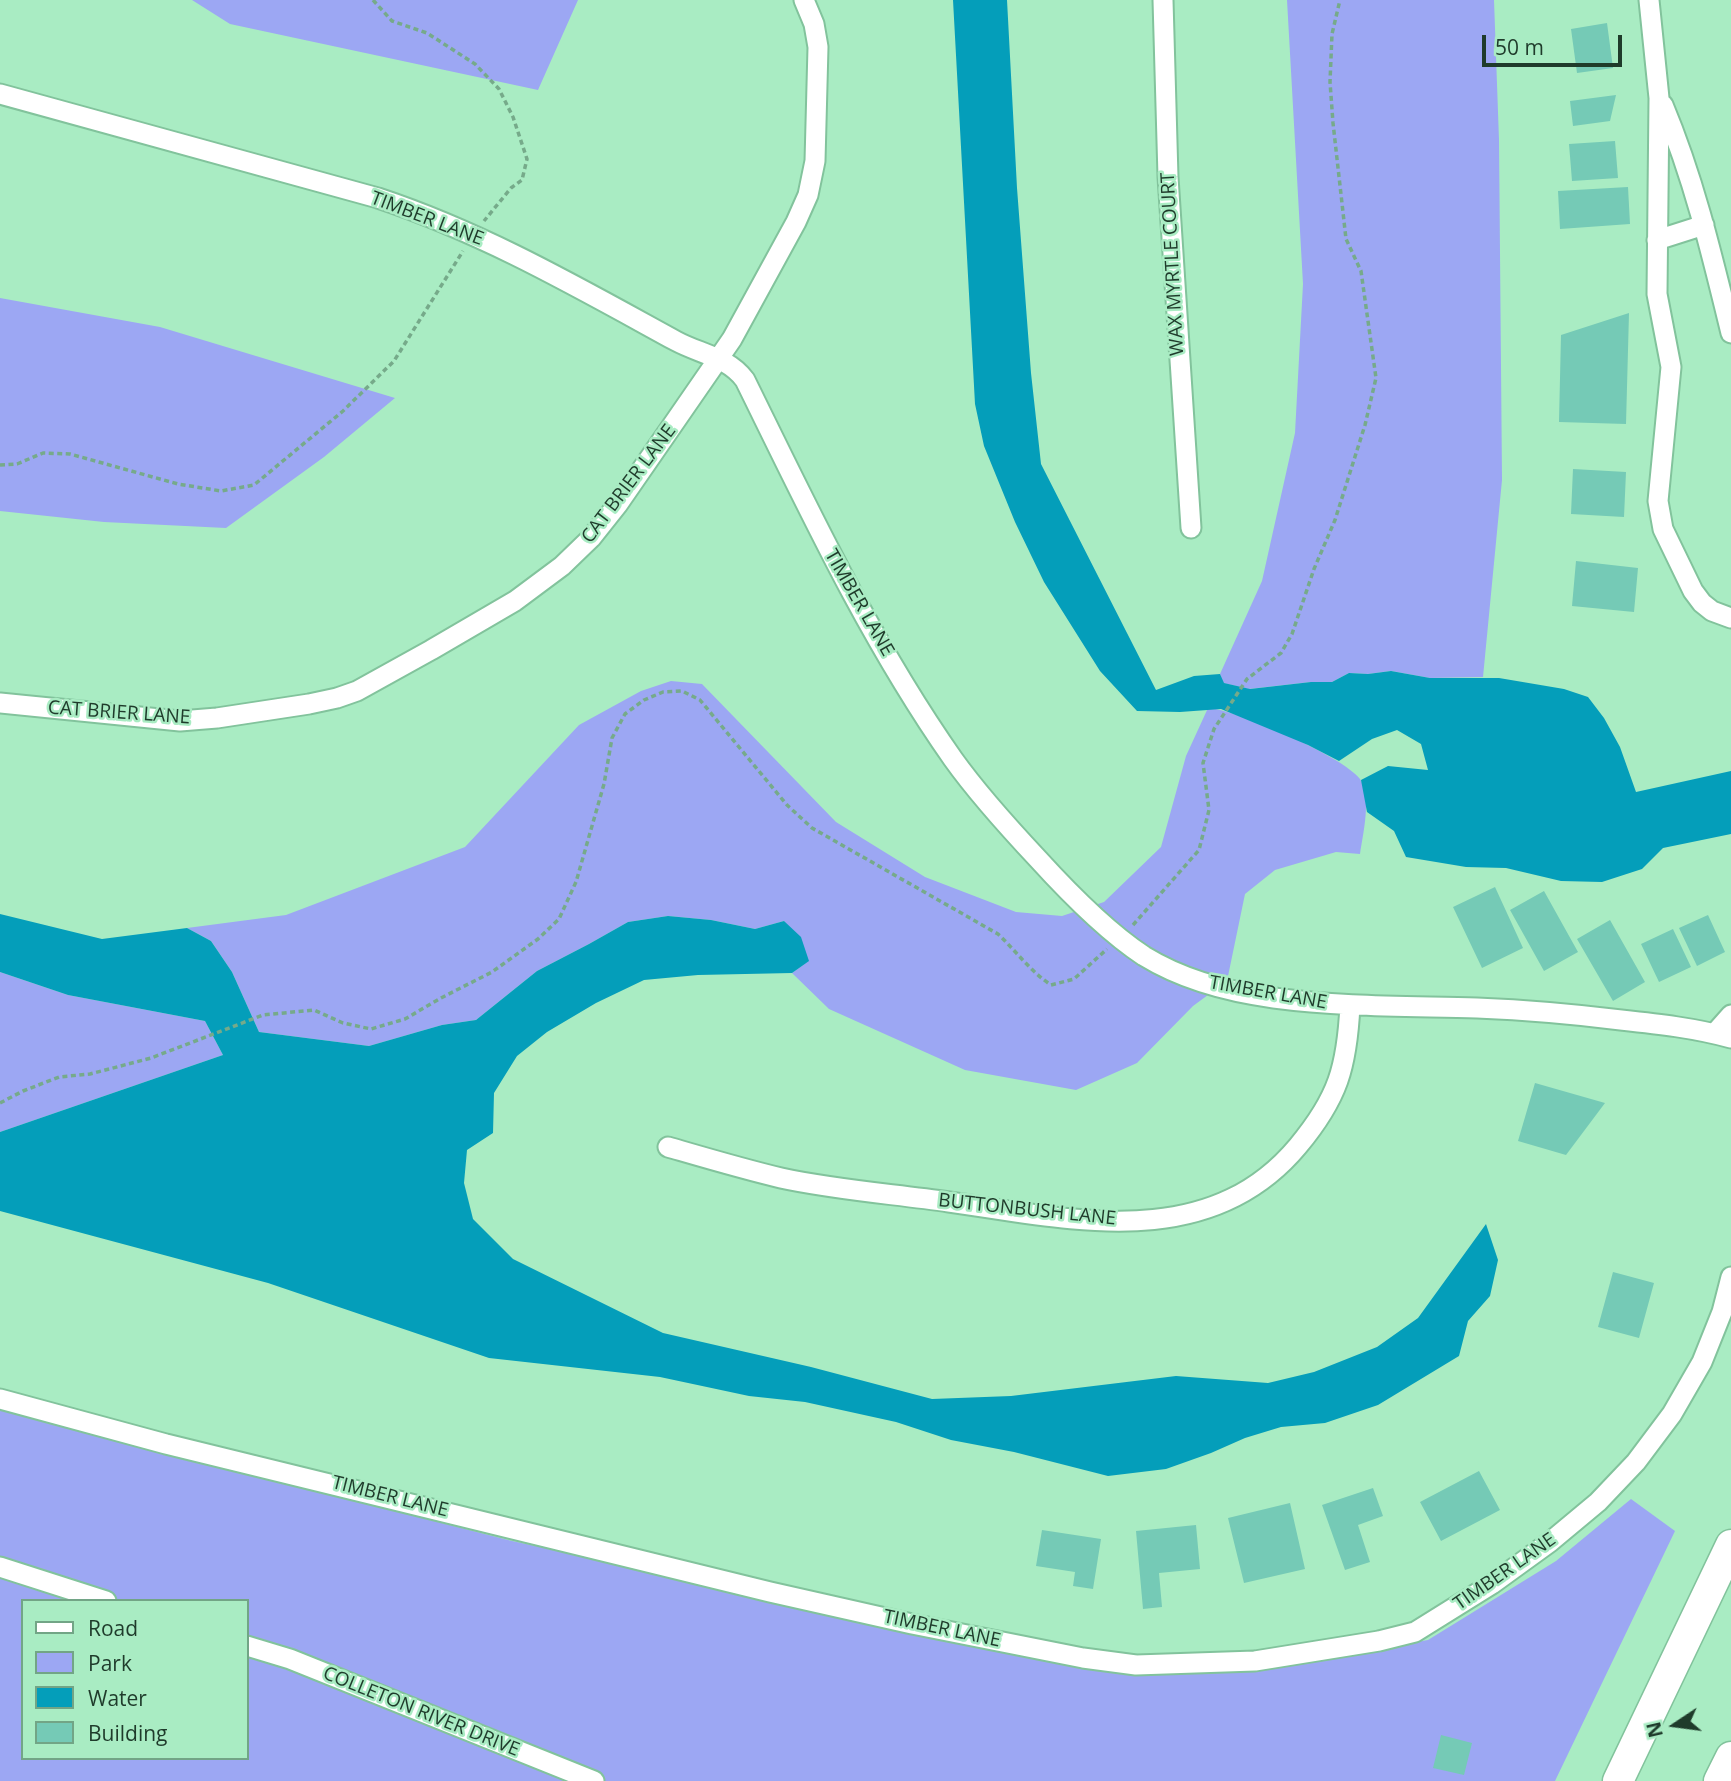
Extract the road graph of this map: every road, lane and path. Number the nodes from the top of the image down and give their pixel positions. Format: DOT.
graph roads {
  1 [pos="373,0"];
  2 [pos="804,0"];
  3 [pos="1163,0"];
  4 [pos="1340,0"];
  5 [pos="1649,0"];
  6 [pos="0,94"];
  7 [pos="1659,98"];
  8 [pos="1704,225"];
  9 [pos="475,235"];
  10 [pos="1657,240"];
  11 [pos="1731,333"];
  12 [pos="718,359"];
  13 [pos="0,465"];
  14 [pos="1191,528"];
  15 [pos="1731,618"];
  16 [pos="0,703"];
  17 [pos="1121,937"];
  18 [pos="1350,1005"];
  19 [pos="1731,1015"];
  20 [pos="1723,1036"];
  21 [pos="0,1103"];
  22 [pos="668,1147"];
  23 [pos="1731,1277"];
  24 [pos="0,1399"];
  25 [pos="1731,1545"];
  26 [pos="0,1567"];
  27 [pos="100,1599"];
  28 [pos="248,1646"];
  29 [pos="1731,1757"];
  30 [pos="594,1781"];
  31 [pos="1618,1781"];
  32 [pos="1719,1781"];
  1 -- 9 [label="path"];
  2 -- 12 [label="street, CAT BRIER LANE"];
  3 -- 14 [label="street, WAX MYRTLE COURT"];
  4 -- 17 [label="path"];
  5 -- 7 [label="street"];
  6 -- 9 [label="street, TIMBER LANE"];
  7 -- 8 [label="street"];
  7 -- 10 [label="street"];
  8 -- 10 [label="street"];
  8 -- 11 [label="street"];
  9 -- 12 [label="street, TIMBER LANE"];
  9 -- 13 [label="path"];
  10 -- 15 [label="street"];
  12 -- 16 [label="street, CAT BRIER LANE"];
  12 -- 17 [label="street, TIMBER LANE"];
  17 -- 18 [label="street, TIMBER LANE"];
  17 -- 21 [label="path"];
  18 -- 20 [label="street, TIMBER LANE"];
  18 -- 22 [label="street, BUTTONBUSH LANE"];
  19 -- 20 [label="street"];
  23 -- 24 [label="street, TIMBER LANE"];
  25 -- 31 [label="highway"];
  26 -- 27 [label="street"];
  28 -- 30 [label="street, COLLETON RIVER DRIVE"];
  29 -- 32 [label="highway"];
}
